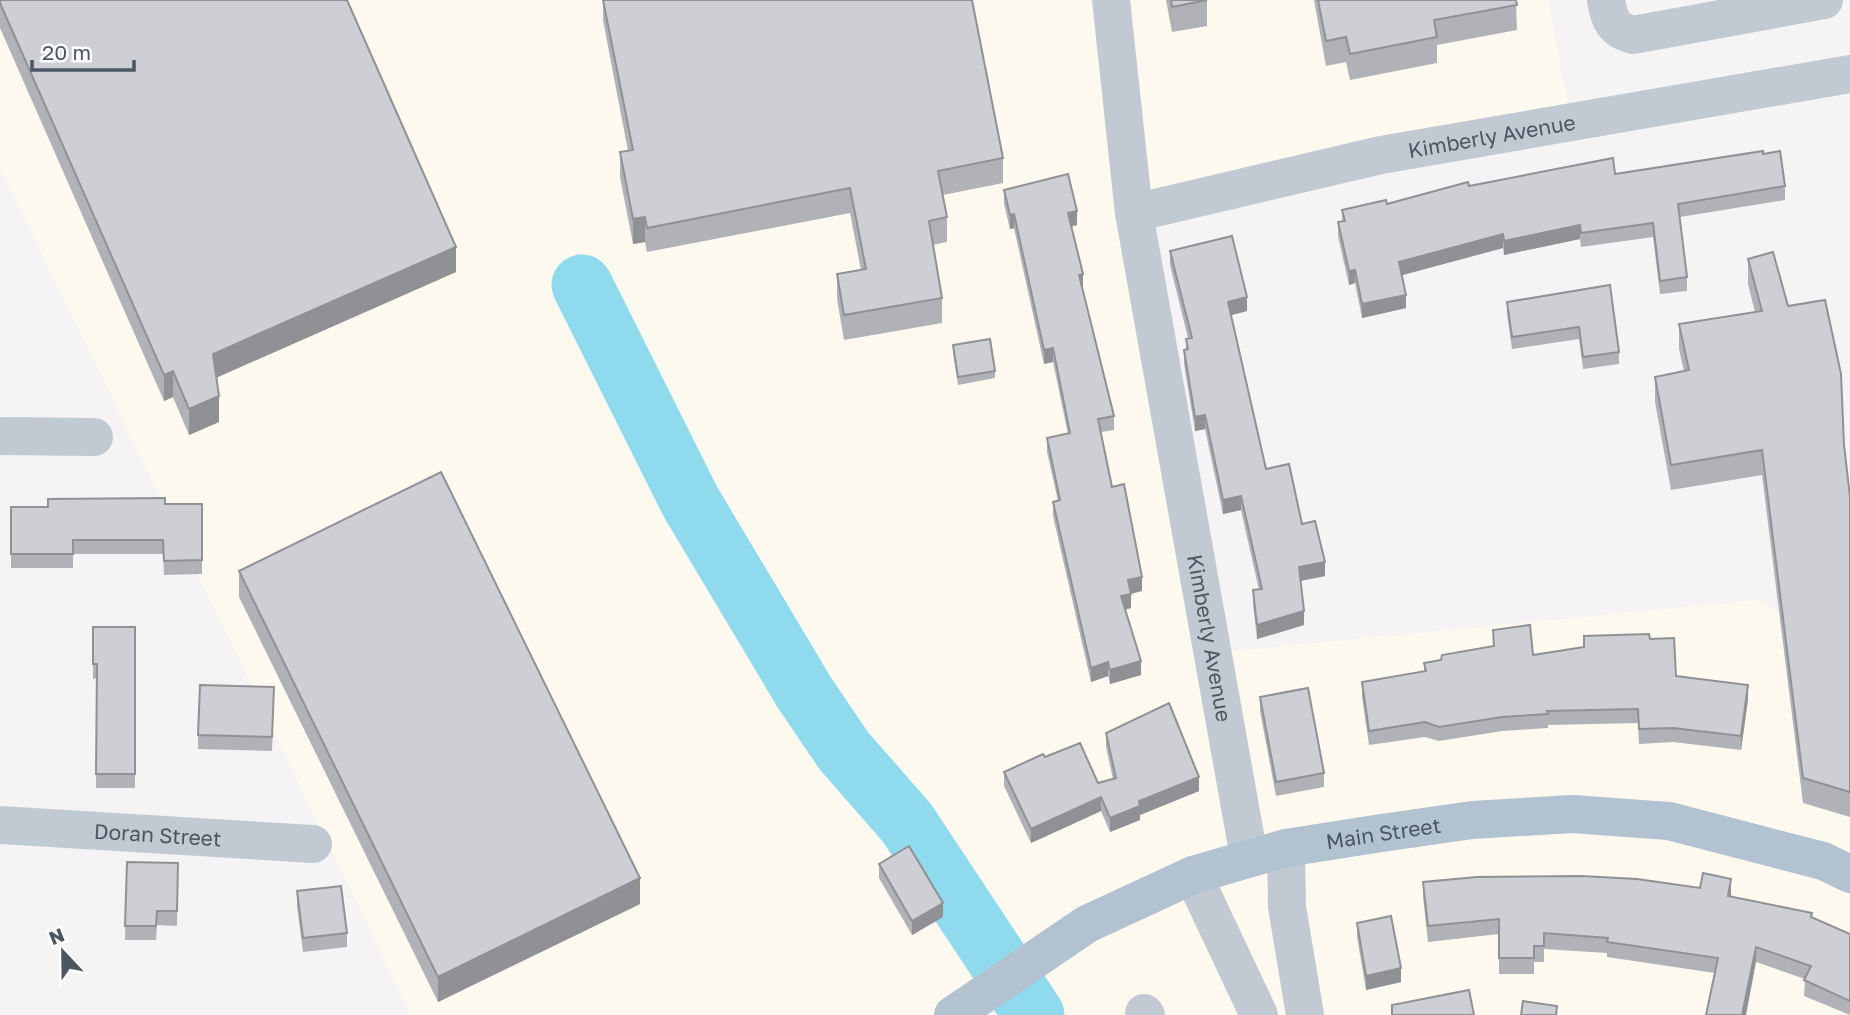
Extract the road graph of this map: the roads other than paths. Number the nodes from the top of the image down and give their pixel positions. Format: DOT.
graph roads {
  1 [pos="1111,0"];
  2 [pos="1606,0"];
  3 [pos="1824,0"];
  4 [pos="1850,74"];
  5 [pos="1134,213"];
  6 [pos="0,436"];
  7 [pos="94,437"];
  8 [pos="0,825"];
  9 [pos="313,844"];
  10 [pos="1268,853"];
  11 [pos="1850,874"];
  12 [pos="1193,875"];
  13 [pos="953,1015"];
  14 [pos="1259,1015"];
  15 [pos="1306,1015"];
  1 -- 5 [label="street, Kimberly Avenue"];
  2 -- 3 [label="street"];
  4 -- 5 [label="street, Kimberly Avenue"];
  5 -- 10 [label="street, Kimberly Avenue"];
  6 -- 7 [label="street"];
  8 -- 9 [label="street, Doran Street"];
  10 -- 11 [label="main road, Main Street"];
  10 -- 12 [label="main road, Main Street"];
  10 -- 15 [label="street, Kimberly Avenue"];
  12 -- 13 [label="main road, Main Street"];
  12 -- 14 [label="street"];
}
